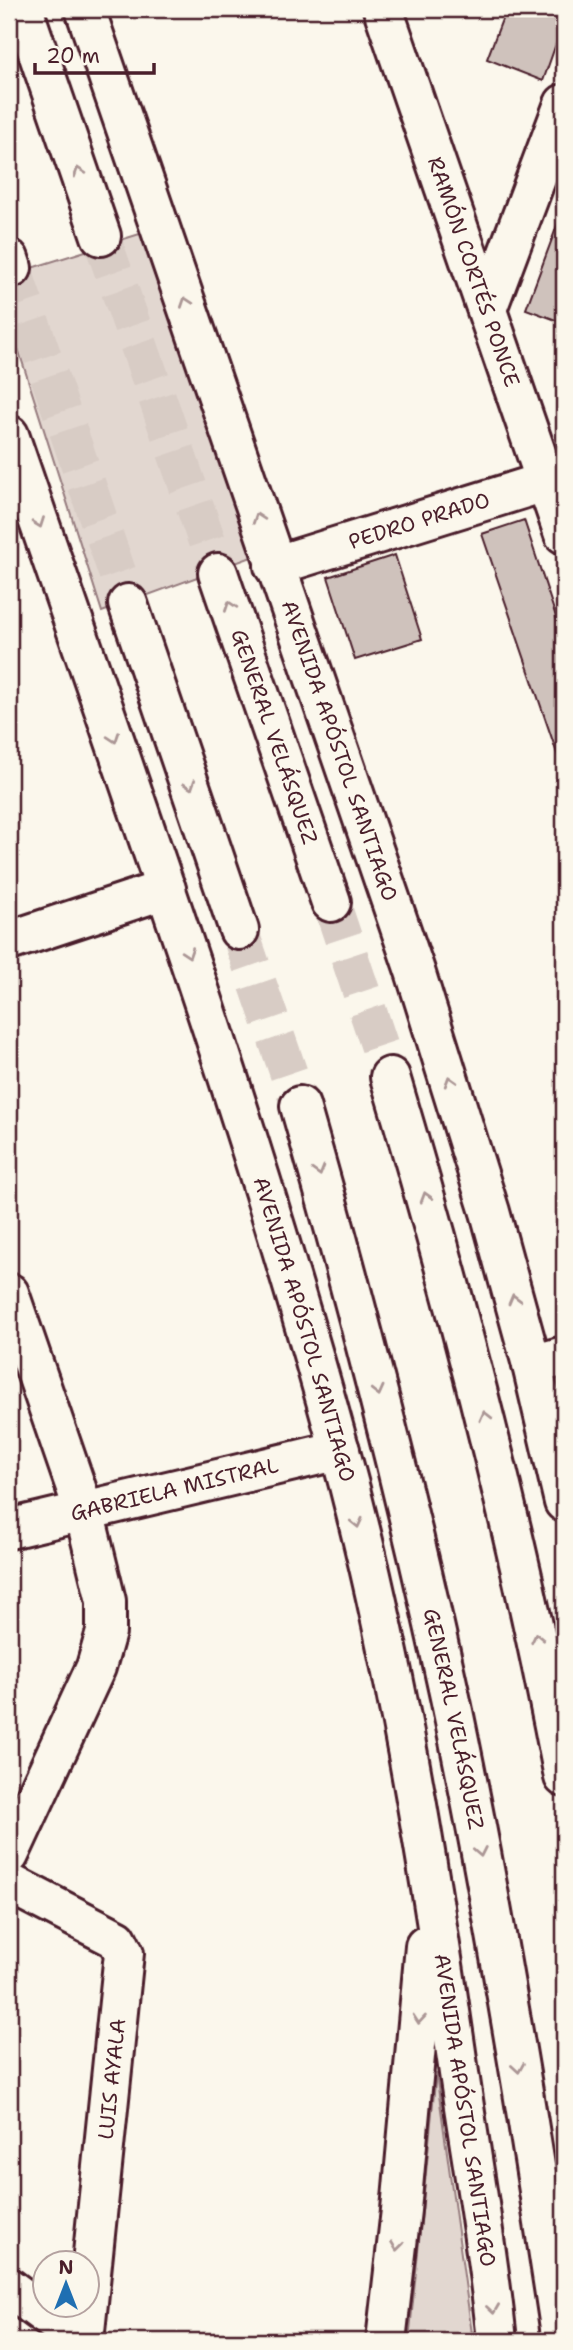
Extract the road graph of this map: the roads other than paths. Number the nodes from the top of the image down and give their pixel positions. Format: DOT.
graph roads {
  1 [pos="23,9"];
  2 [pos="85,9"];
  3 [pos="383,9"];
  4 [pos="564,104"];
  5 [pos="101,236"];
  6 [pos="487,309"];
  7 [pos="9,435"];
  8 [pos="16,478"];
  9 [pos="555,478"];
  10 [pos="564,534"];
  11 [pos="274,566"];
  12 [pos="218,573"];
  13 [pos="128,604"];
  14 [pos="166,889"];
  15 [pos="331,902"];
  16 [pos="239,930"];
  17 [pos="9,942"];
  18 [pos="390,1077"];
  19 [pos="300,1106"];
  20 [pos="9,1293"];
  21 [pos="548,1361"];
  22 [pos="340,1450"];
  23 [pos="564,1502"];
  24 [pos="84,1511"];
  25 [pos="9,1529"];
  26 [pos="564,1777"];
  27 [pos="9,1855"];
  28 [pos="431,1878"];
  29 [pos="9,1883"];
  30 [pos="9,2288"];
  31 [pos="82,2341"];
  32 [pos="386,2341"];
  33 [pos="497,2341"];
  34 [pos="562,2341"];
  5 -- 1 [label="main road, one-way"];
  11 -- 2 [label="main road, AVENIDA APÓSTOL SANTIAGO, one-way"];
  3 -- 6 [label="main road, RAMÓN CORTÉS PONCE"];
  4 -- 6 [label="main road"];
  6 -- 9 [label="main road, RAMÓN CORTÉS PONCE"];
  7 -- 8 [label="main road, AVENIDA APÓSTOL SANTIAGO"];
  8 -- 14 [label="main road, AVENIDA APÓSTOL SANTIAGO, one-way"];
  9 -- 10 [label="main road, RAMÓN CORTÉS PONCE"];
  9 -- 11 [label="main road, PEDRO PRADO"];
  21 -- 11 [label="main road, AVENIDA APÓSTOL SANTIAGO, one-way"];
  15 -- 12 [label="main road, GENERAL VELÁSQUEZ, one-way"];
  13 -- 16 [label="main road, one-way"];
  14 -- 17 [label="main road"];
  14 -- 22 [label="main road, AVENIDA APÓSTOL SANTIAGO, one-way"];
  26 -- 18 [label="main road, one-way"];
  19 -- 34 [label="main road, GENERAL VELÁSQUEZ, one-way"];
  20 -- 24 [label="main road"];
  21 -- 23 [label="main road, AVENIDA APÓSTOL SANTIAGO"];
  22 -- 24 [label="main road, GABRIELA MISTRAL"];
  22 -- 28 [label="main road, AVENIDA APÓSTOL SANTIAGO, one-way"];
  24 -- 25 [label="main road, GABRIELA MISTRAL"];
  24 -- 27 [label="main road"];
  28 -- 32 [label="main road, AVENIDA APÓSTOL SANTIAGO, one-way"];
  28 -- 33 [label="main road, AVENIDA APÓSTOL SANTIAGO, one-way"];
  29 -- 31 [label="main road, LUIS AYALA"];
  30 -- 31 [label="main road"];
}
